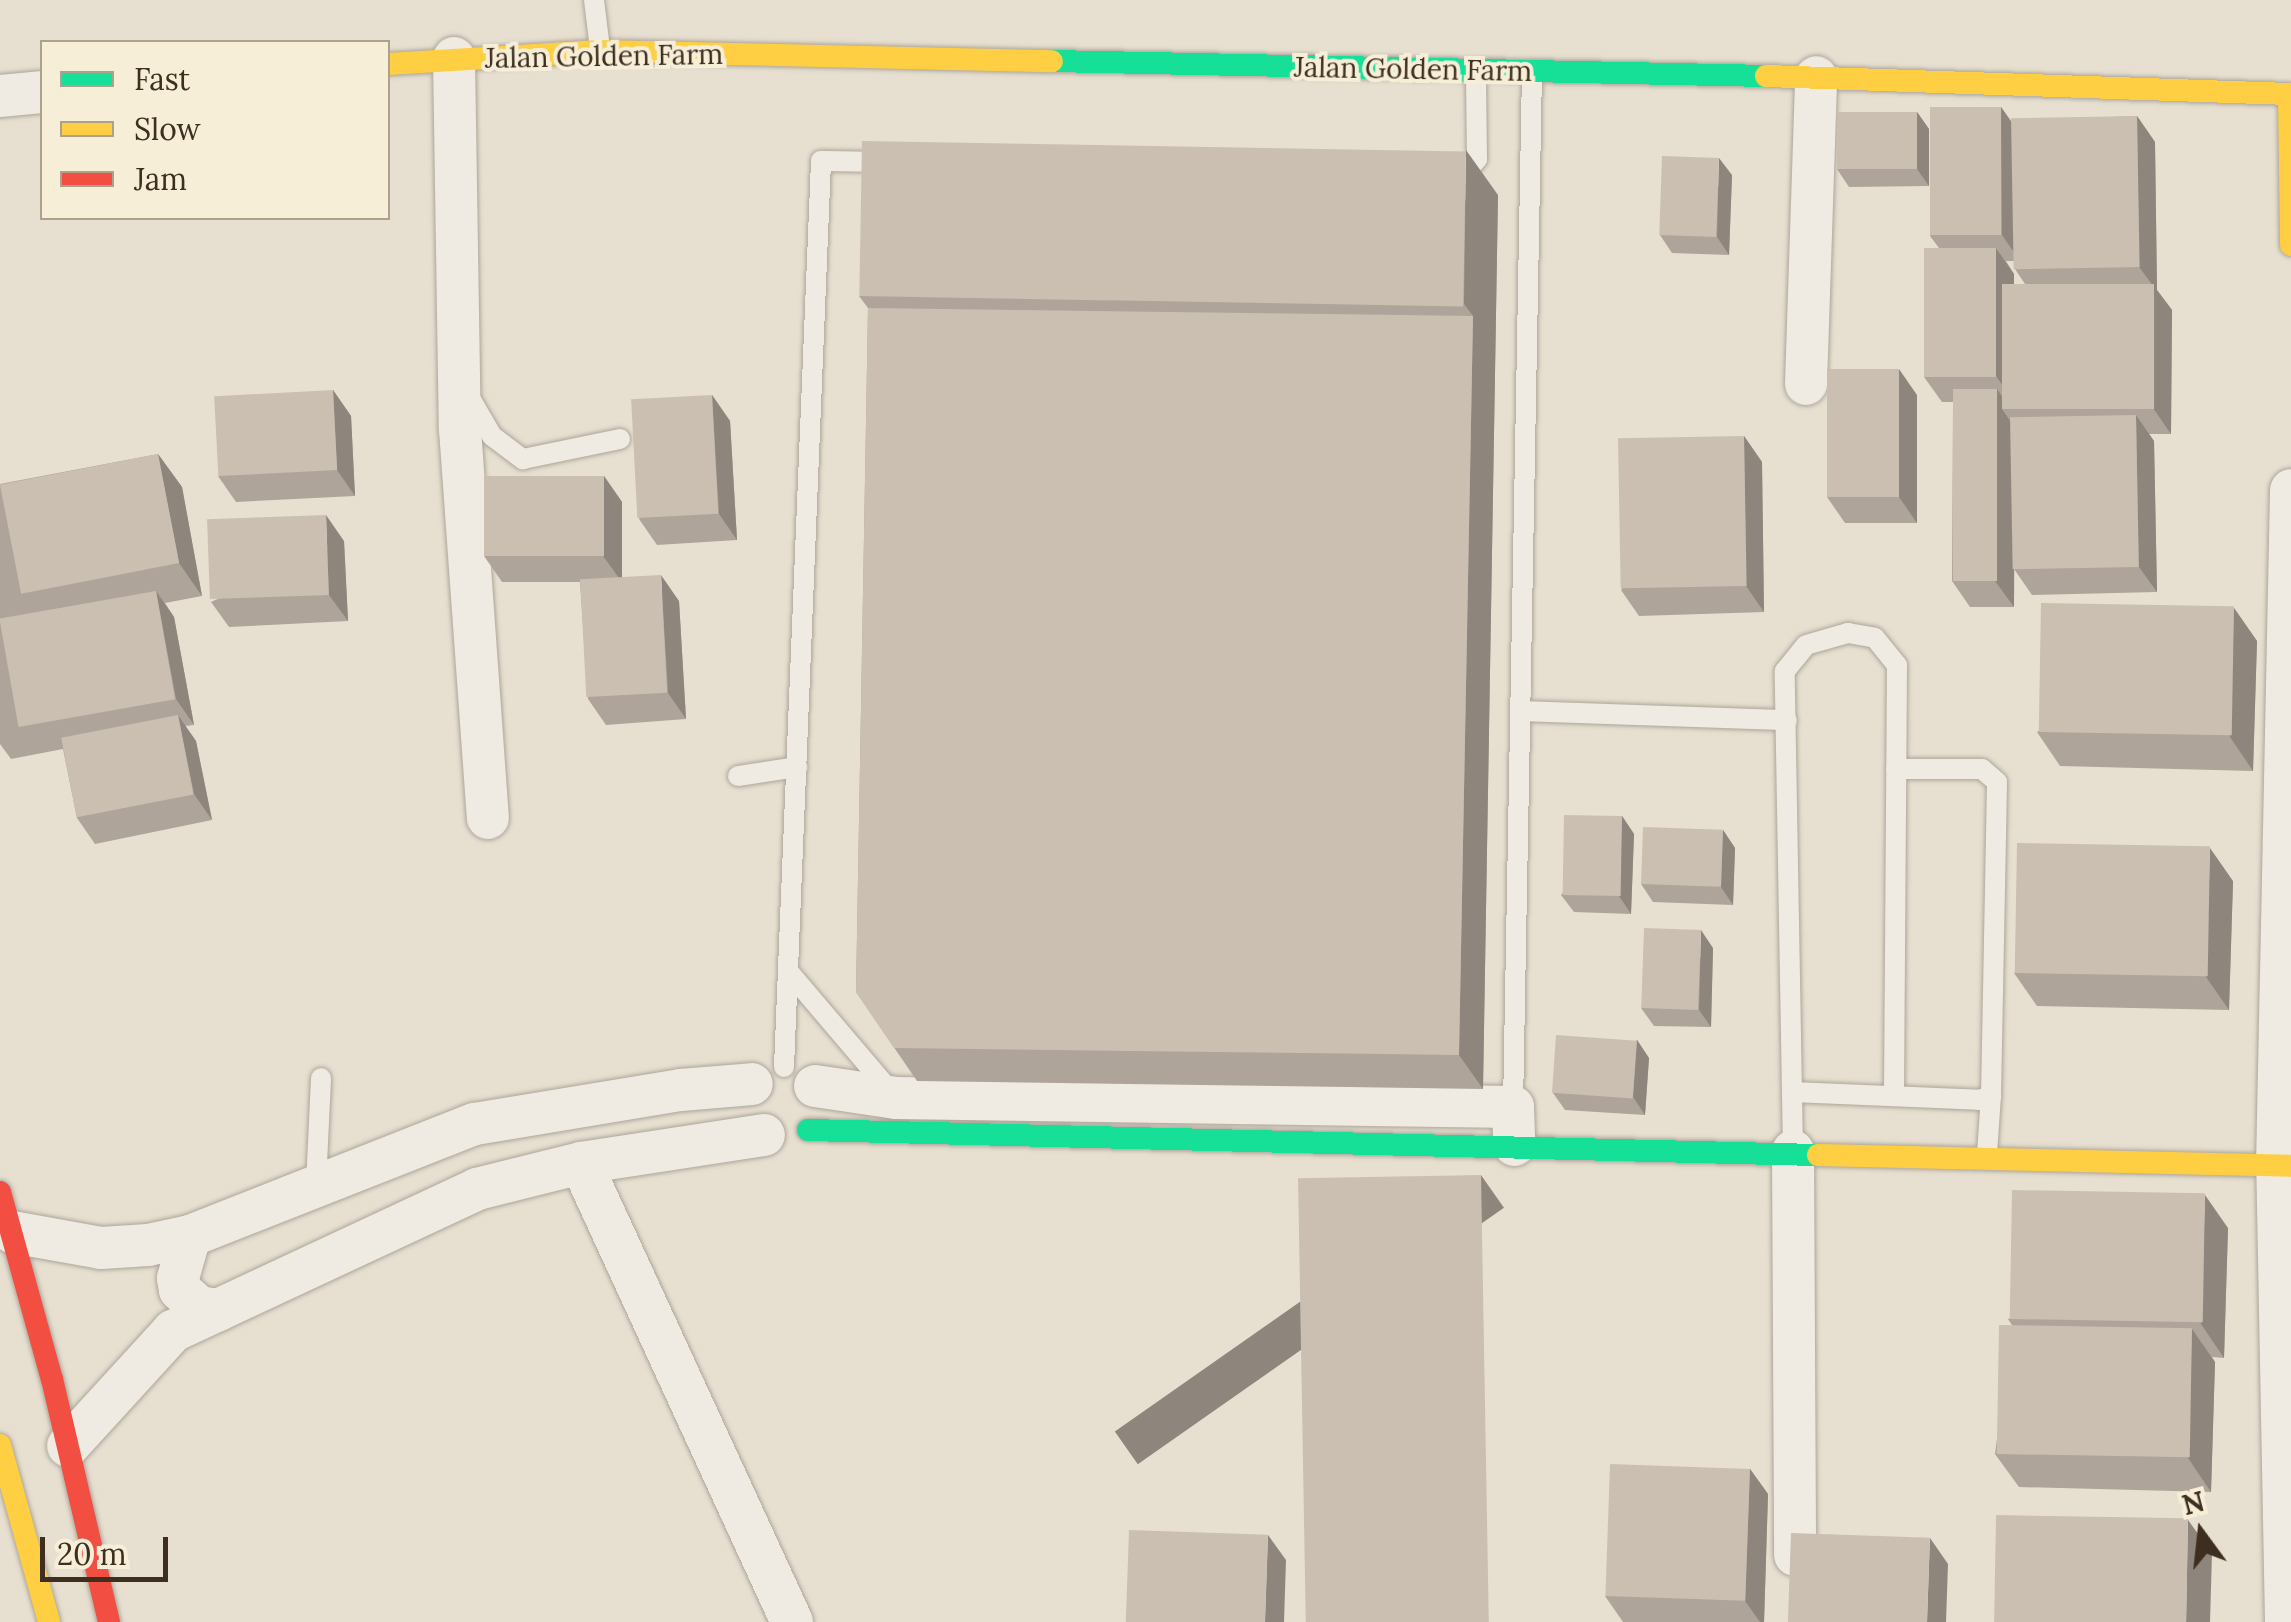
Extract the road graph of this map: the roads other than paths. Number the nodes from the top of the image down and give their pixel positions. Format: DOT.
graph roads {
  1 [pos="594,0"];
  2 [pos="600,51"];
  3 [pos="454,58"];
  4 [pos="390,64"];
  5 [pos="1476,70"];
  6 [pos="1532,71"];
  7 [pos="1816,77"];
  8 [pos="40,92"];
  9 [pos="0,96"];
  10 [pos="918,163"];
  11 [pos="1425,173"];
  12 [pos="2291,244"];
  13 [pos="458,362"];
  14 [pos="1806,384"];
  15 [pos="620,440"];
  16 [pos="2291,490"];
  17 [pos="1523,711"];
  18 [pos="1787,720"];
  19 [pos="796,767"];
  20 [pos="1896,769"];
  21 [pos="738,776"];
  22 [pos="488,818"];
  23 [pos="788,971"];
  24 [pos="320,1078"];
  25 [pos="784,1079"];
  26 [pos="1792,1092"];
  27 [pos="1894,1094"];
  28 [pos="1991,1096"];
  29 [pos="896,1098"];
  30 [pos="1514,1126"];
  31 [pos="808,1130"];
  32 [pos="764,1135"];
  33 [pos="1793,1151"];
  34 [pos="1987,1156"];
  35 [pos="582,1164"];
  36 [pos="2284,1166"];
  37 [pos="316,1185"];
  38 [pos="6,1212"];
  39 [pos="190,1236"];
  40 [pos="220,1310"];
  41 [pos="0,1445"];
  42 [pos="68,1446"];
  43 [pos="1796,1556"];
  44 [pos="49,1622"];
  45 [pos="109,1622"];
  46 [pos="792,1622"];
  47 [pos="2286,1622"];
  1 -- 2 [label="lane"];
  2 -- 3 [label="main road, Jalan Golden Farm"];
  2 -- 5 [label="main road, Jalan Golden Farm"];
  3 -- 4 [label="main road, Jalan Golden Farm"];
  3 -- 13 [label="street"];
  5 -- 6 [label="main road, Jalan Golden Farm"];
  5 -- 11 [label="lane"];
  6 -- 7 [label="main road, Jalan Golden Farm"];
  6 -- 17 [label="lane"];
  7 -- 12 [label="main road, Jalan Golden Farm"];
  7 -- 14 [label="street"];
  8 -- 9 [label="street"];
  10 -- 19 [label="lane"];
  13 -- 15 [label="lane"];
  13 -- 22 [label="street"];
  16 -- 36 [label="street"];
  17 -- 18 [label="lane"];
  17 -- 30 [label="lane"];
  18 -- 20 [label="lane"];
  18 -- 26 [label="lane"];
  19 -- 21 [label="lane"];
  19 -- 23 [label="lane"];
  20 -- 27 [label="lane"];
  20 -- 28 [label="lane"];
  23 -- 25 [label="lane"];
  23 -- 29 [label="lane"];
  24 -- 37 [label="lane"];
  25 -- 29 [label="street"];
  25 -- 31 [label="street"];
  25 -- 32 [label="street"];
  25 -- 37 [label="street"];
  26 -- 27 [label="lane"];
  26 -- 33 [label="lane"];
  27 -- 28 [label="lane"];
  28 -- 34 [label="lane"];
  29 -- 30 [label="street"];
  30 -- 31 [label="main road"];
  30 -- 33 [label="main road"];
  31 -- 32 [label="street"];
  32 -- 35 [label="street"];
  33 -- 34 [label="main road"];
  33 -- 43 [label="street"];
  34 -- 36 [label="main road"];
  35 -- 40 [label="street"];
  35 -- 46 [label="street"];
  36 -- 47 [label="street"];
  37 -- 39 [label="street"];
  38 -- 39 [label="street"];
  38 -- 42 [label="main road"];
  39 -- 40 [label="street"];
  40 -- 42 [label="street"];
  41 -- 44 [label="main road"];
  42 -- 45 [label="main road"];
}
